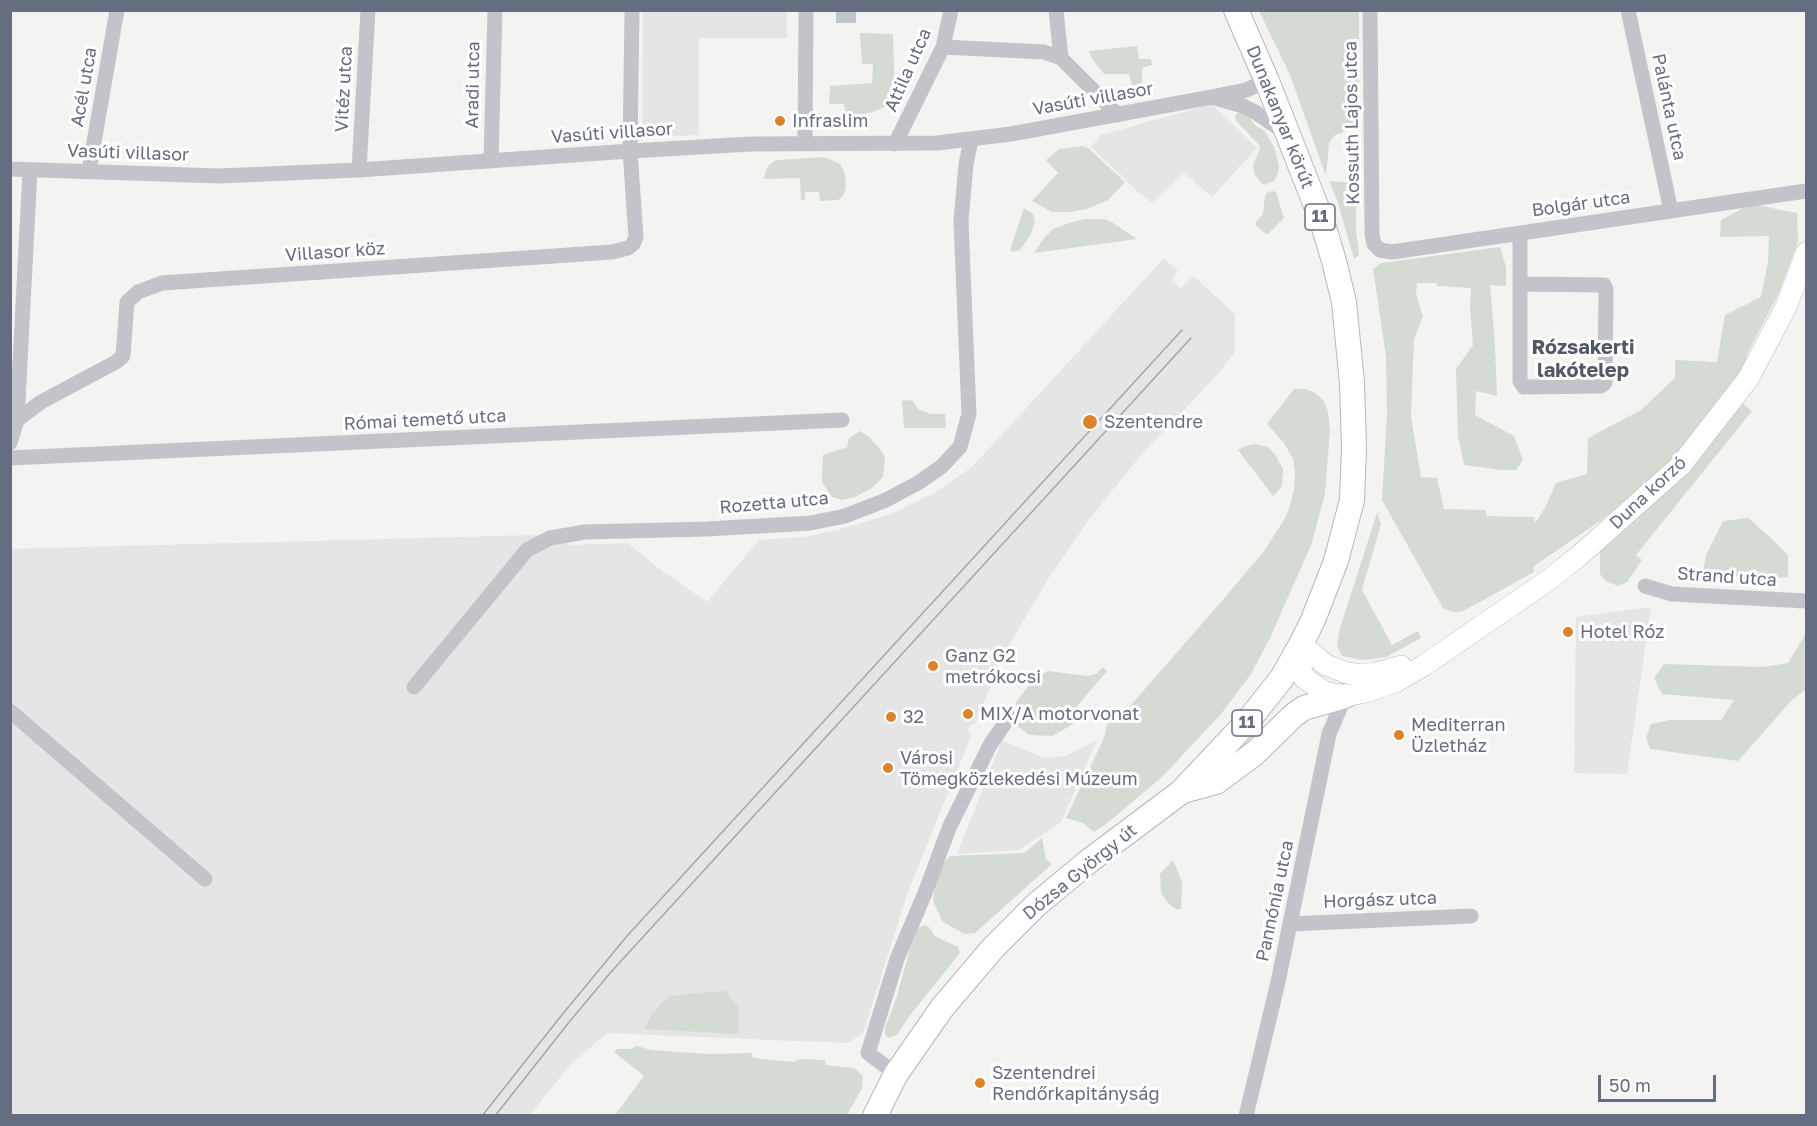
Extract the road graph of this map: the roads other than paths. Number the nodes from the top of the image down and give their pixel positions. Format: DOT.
graph roads {
  1 [pos="117,10"];
  2 [pos="368,10"];
  3 [pos="495,10"];
  4 [pos="632,10"];
  5 [pos="806,10"];
  6 [pos="951,10"];
  7 [pos="1056,10"];
  8 [pos="1236,10"];
  9 [pos="1371,10"];
  10 [pos="1628,10"];
  11 [pos="943,47"];
  12 [pos="1061,58"];
  13 [pos="1267,81"];
  14 [pos="1212,97"];
  15 [pos="1118,115"];
  16 [pos="1288,135"];
  17 [pos="971,140"];
  18 [pos="805,143"];
  19 [pos="895,144"];
  20 [pos="630,151"];
  21 [pos="491,161"];
  22 [pos="10,169"];
  23 [pos="30,170"];
  24 [pos="359,170"];
  25 [pos="89,171"];
  26 [pos="1806,191"];
  27 [pos="1671,211"];
  28 [pos="1520,233"];
  29 [pos="1372,234"];
  30 [pos="1806,253"];
  31 [pos="1520,284"];
  32 [pos="17,420"];
  33 [pos="842,420"];
  34 [pos="10,443"];
  35 [pos="10,458"];
  36 [pos="1645,586"];
  37 [pos="1806,601"];
  38 [pos="1301,644"];
  39 [pos="1447,650"];
  40 [pos="414,687"];
  41 [pos="1345,696"];
  42 [pos="10,711"];
  43 [pos="1009,717"];
  44 [pos="1181,792"];
  45 [pos="205,879"];
  46 [pos="1471,916"];
  47 [pos="1290,924"];
  48 [pos="896,1074"];
  49 [pos="875,1116"];
  50 [pos="1246,1116"];
  1 -- 25 [label="street, Acél utca"];
  2 -- 24 [label="street, Vitéz utca"];
  3 -- 21 [label="street, Aradi utca"];
  4 -- 20 [label="street"];
  5 -- 18 [label="street"];
  6 -- 11 [label="street, Attila utca"];
  7 -- 12 [label="street"];
  8 -- 13 [label="main road, Dunakanyar körút / 11"];
  9 -- 29 [label="street, Kossuth Lajos utca"];
  10 -- 27 [label="street, Palánta utca"];
  11 -- 12 [label="street"];
  11 -- 19 [label="street, Attila utca"];
  12 -- 15 [label="street"];
  13 -- 14 [label="street, Vasúti villasor"];
  13 -- 16 [label="main road, Dunakanyar körút / 11"];
  14 -- 15 [label="street, Vasúti villasor"];
  14 -- 16 [label="street, Vasúti villasor"];
  15 -- 17 [label="street, Vasúti villasor"];
  16 -- 38 [label="main road, Dunakanyar körút / 11"];
  17 -- 19 [label="street, Vasúti villasor"];
  17 -- 40 [label="street, Rozetta utca"];
  18 -- 19 [label="street, Vasúti villasor"];
  18 -- 20 [label="street, Vasúti villasor"];
  20 -- 21 [label="street, Vasúti villasor"];
  20 -- 32 [label="street, Villasor köz"];
  21 -- 24 [label="street, Vasúti villasor"];
  22 -- 23 [label="street, Vasúti villasor"];
  23 -- 25 [label="street, Vasúti villasor"];
  23 -- 32 [label="street"];
  24 -- 25 [label="street, Vasúti villasor"];
  26 -- 27 [label="street, Bolgár utca"];
  27 -- 28 [label="street, Bolgár utca"];
  28 -- 29 [label="street, Bolgár utca"];
  28 -- 31 [label="street"];
  30 -- 39 [label="street, Duna korzó"];
  31 -- 31 [label="street"];
  32 -- 34 [label="street"];
  33 -- 35 [label="street, Római temető utca"];
  36 -- 37 [label="street, Strand utca"];
  38 -- 39 [label="street, Duna korzó"];
  38 -- 41 [label="street"];
  38 -- 44 [label="main road, Dózsa György út / 11"];
  39 -- 41 [label="street, Duna korzó"];
  41 -- 44 [label="main road"];
  41 -- 47 [label="street, Pannónia utca"];
  42 -- 45 [label="street"];
  43 -- 48 [label="street"];
  44 -- 48 [label="main road, Dózsa György út / 11"];
  46 -- 47 [label="street, Horgász utca"];
  47 -- 50 [label="street, Pannónia utca"];
  48 -- 49 [label="main road, Dózsa György út / 11"];
}
